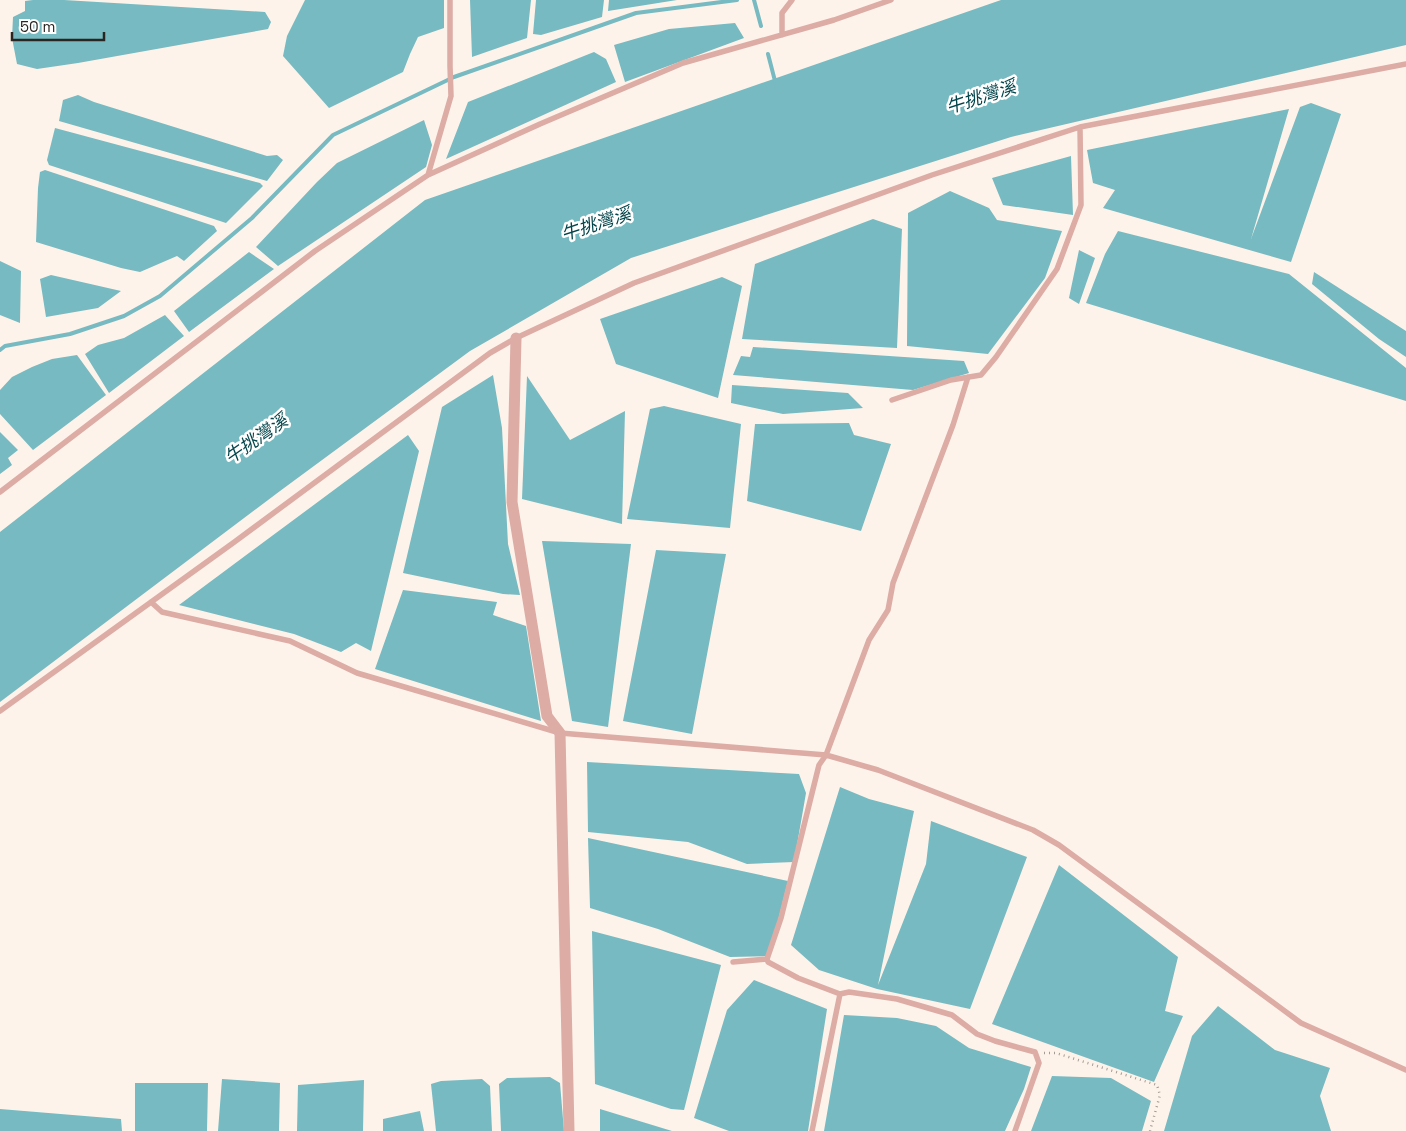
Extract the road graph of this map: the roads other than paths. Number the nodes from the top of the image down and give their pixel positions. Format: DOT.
graph roads {
  1 [pos="450,0"];
  2 [pos="792,0"];
  3 [pos="891,0"];
  4 [pos="782,35"];
  5 [pos="1406,64"];
  6 [pos="1080,127"];
  7 [pos="428,175"];
  8 [pos="516,338"];
  9 [pos="968,378"];
  10 [pos="892,400"];
  11 [pos="0,492"];
  12 [pos="151,602"];
  13 [pos="0,711"];
  14 [pos="560,733"];
  15 [pos="826,755"];
  16 [pos="767,959"];
  17 [pos="733,962"];
  18 [pos="840,994"];
  19 [pos="1406,1070"];
  20 [pos="569,1131"];
  21 [pos="812,1131"];
  22 [pos="1015,1131"];
  1 -- 7 [label="lane"];
  2 -- 4 [label="lane"];
  3 -- 4 [label="lane"];
  4 -- 7 [label="lane"];
  5 -- 6 [label="lane"];
  6 -- 8 [label="lane"];
  6 -- 9 [label="lane"];
  7 -- 11 [label="lane"];
  8 -- 12 [label="lane"];
  8 -- 14 [label="street"];
  9 -- 10 [label="lane"];
  9 -- 15 [label="lane"];
  12 -- 13 [label="lane"];
  12 -- 14 [label="lane"];
  14 -- 15 [label="lane"];
  14 -- 20 [label="street"];
  15 -- 16 [label="lane"];
  15 -- 19 [label="lane"];
  16 -- 17 [label="lane"];
  16 -- 18 [label="lane"];
  18 -- 21 [label="lane"];
  18 -- 22 [label="lane"];
}
